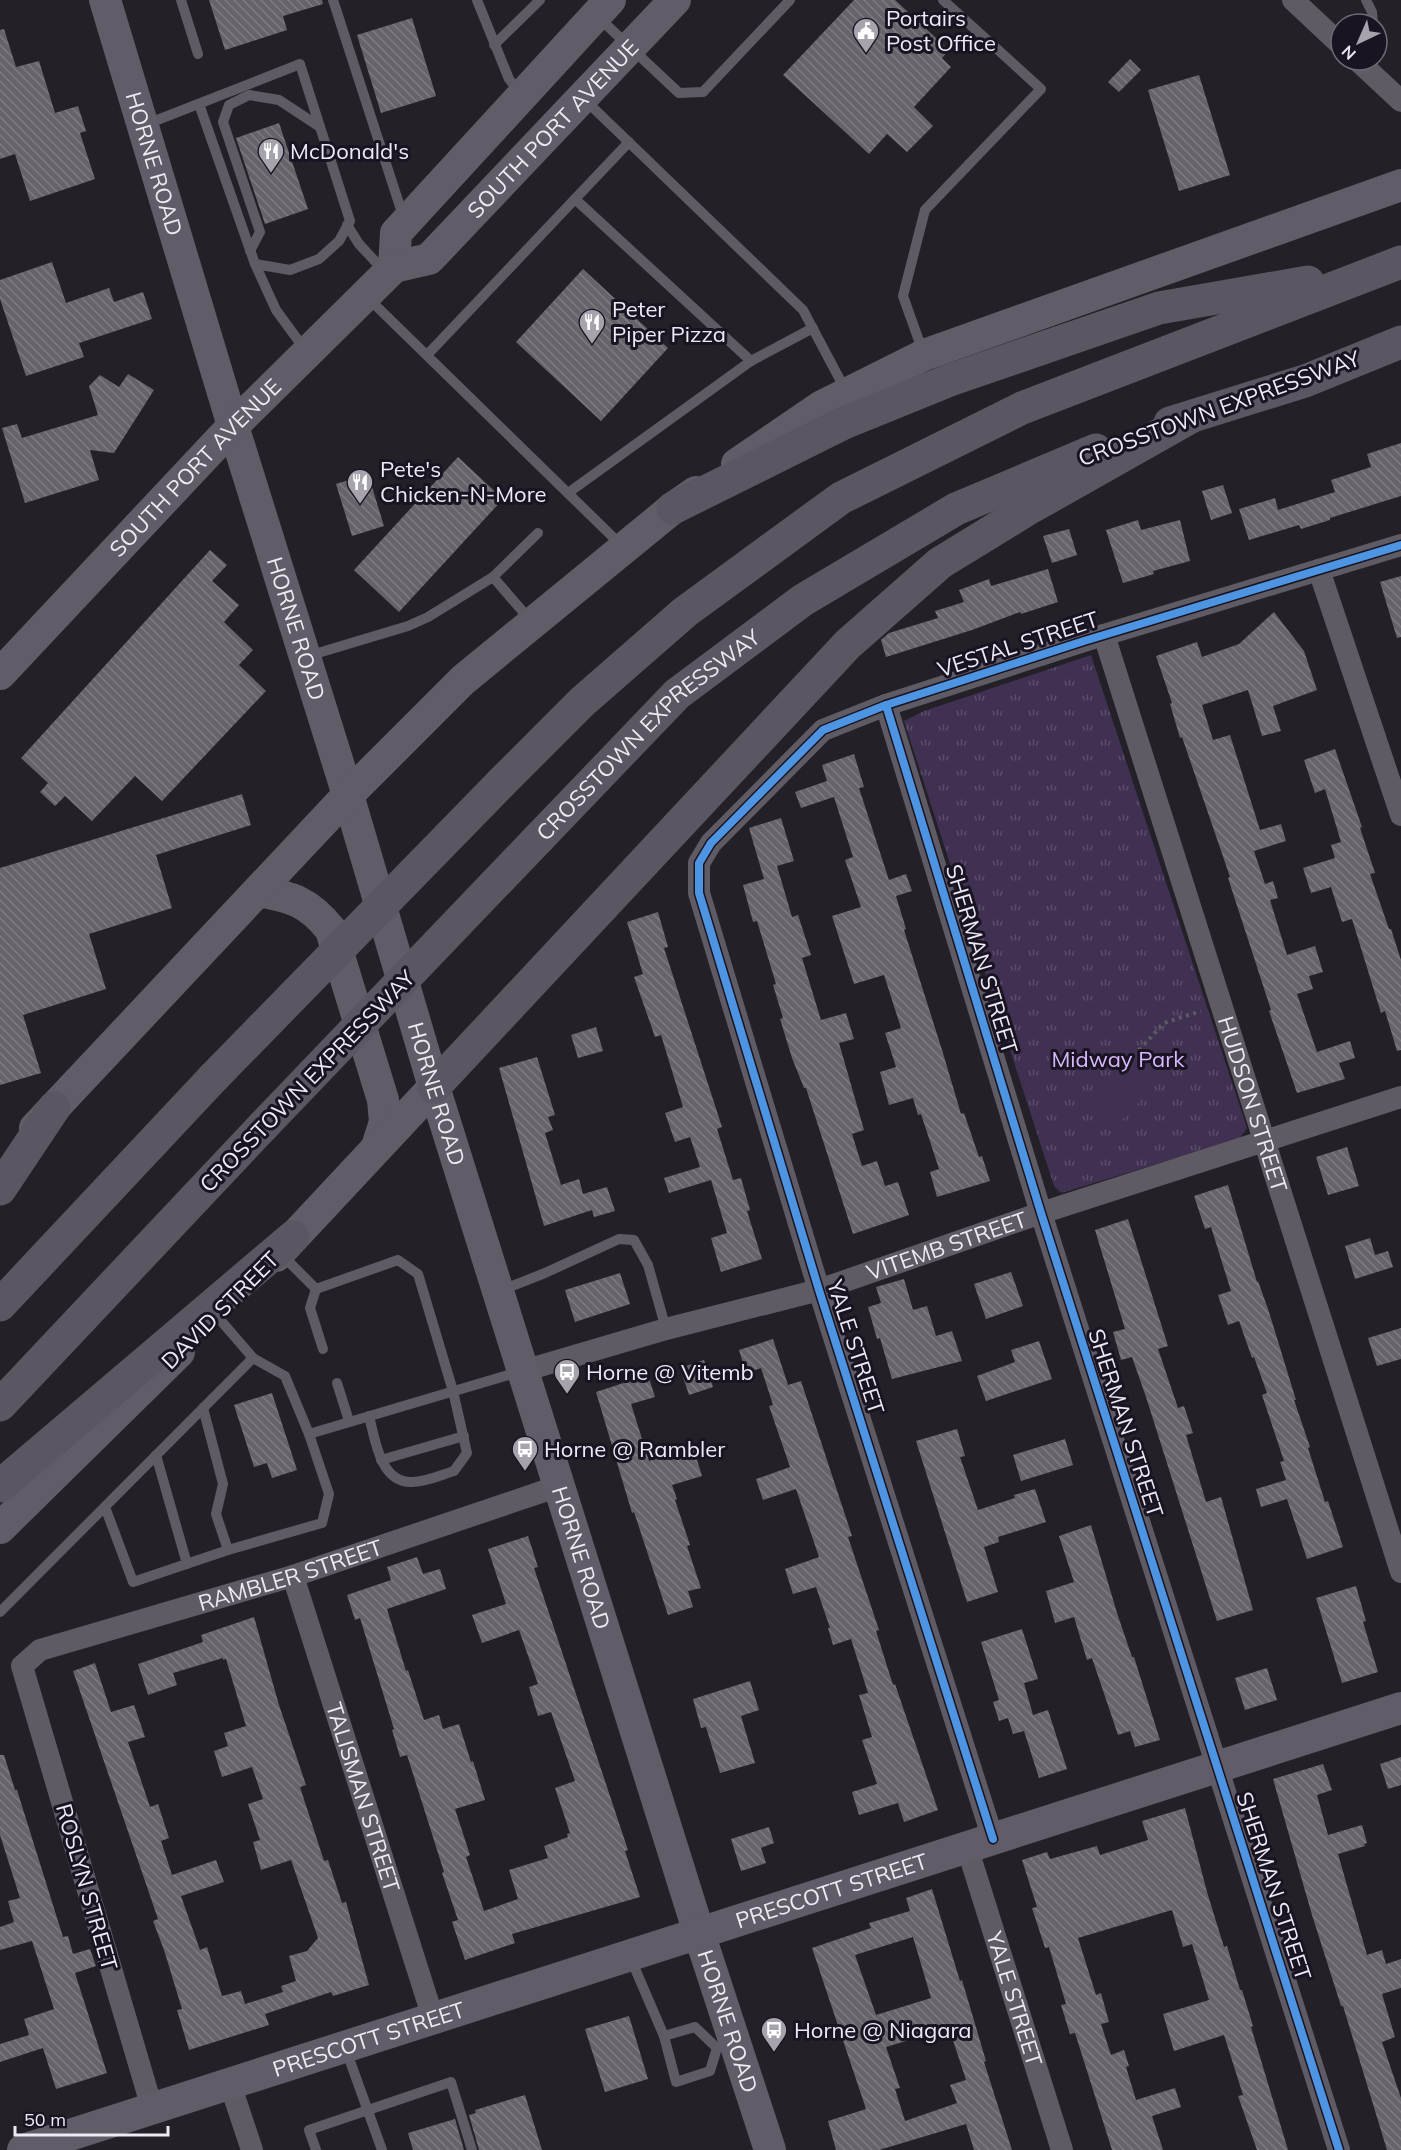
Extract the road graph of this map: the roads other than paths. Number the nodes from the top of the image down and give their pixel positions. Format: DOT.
graph roads {
  1 [pos="105,0"];
  2 [pos="181,0"];
  3 [pos="333,0"];
  4 [pos="477,0"];
  5 [pos="540,0"];
  6 [pos="675,0"];
  7 [pos="790,0"];
  8 [pos="943,0"];
  9 [pos="1293,0"];
  10 [pos="603,7"];
  11 [pos="1329,34"];
  12 [pos="494,45"];
  13 [pos="630,47"];
  14 [pos="198,54"];
  15 [pos="1370,72"];
  16 [pos="521,95"];
  17 [pos="583,98"];
  18 [pos="1401,101"];
  19 [pos="200,104"];
  20 [pos="143,126"];
  21 [pos="320,128"];
  22 [pos="629,142"];
  23 [pos="1401,185"];
  24 [pos="575,199"];
  25 [pos="405,223"];
  26 [pos="347,225"];
  27 [pos="250,251"];
  28 [pos="255,264"];
  29 [pos="1391,266"];
  30 [pos="382,279"];
  31 [pos="813,328"];
  32 [pos="1401,342"];
  33 [pos="308,353"];
  34 [pos="428,354"];
  35 [pos="924,355"];
  36 [pos="751,361"];
  37 [pos="848,394"];
  38 [pos="1191,417"];
  39 [pos="233,426"];
  40 [pos="568,493"];
  41 [pos="673,508"];
  42 [pos="538,532"];
  43 [pos="1401,545"];
  44 [pos="624,548"];
  45 [pos="1319,570"];
  46 [pos="493,577"];
  47 [pos="533,623"];
  48 [pos="1104,635"];
  49 [pos="305,656"];
  50 [pos="0,674"];
  51 [pos="886,705"];
  52 [pos="348,795"];
  53 [pos="1401,815"];
  54 [pos="699,863"];
  55 [pos="258,891"];
  56 [pos="434,1087"];
  57 [pos="1401,1097"];
  58 [pos="54,1107"];
  59 [pos="1263,1141"];
  60 [pos="376,1147"];
  61 [pos="0,1167"];
  62 [pos="0,1189"];
  63 [pos="1041,1213"];
  64 [pos="286,1245"];
  65 [pos="316,1289"];
  66 [pos="819,1290"];
  67 [pos="498,1292"];
  68 [pos="0,1305"];
  69 [pos="216,1315"];
  70 [pos="666,1329"];
  71 [pos="323,1349"];
  72 [pos="253,1358"];
  73 [pos="523,1371"];
  74 [pos="337,1383"];
  75 [pos="453,1391"];
  76 [pos="0,1405"];
  77 [pos="203,1408"];
  78 [pos="369,1416"];
  79 [pos="349,1421"];
  80 [pos="309,1434"];
  81 [pos="464,1436"];
  82 [pos="156,1455"];
  83 [pos="381,1460"];
  84 [pos="0,1486"];
  85 [pos="559,1486"];
  86 [pos="105,1507"];
  87 [pos="0,1528"];
  88 [pos="228,1550"];
  89 [pos="187,1564"];
  90 [pos="1401,1572"];
  91 [pos="293,1575"];
  92 [pos="0,1612"];
  93 [pos="22,1666"];
  94 [pos="1401,1708"];
  95 [pos="1217,1767"];
  96 [pos="980,1843"];
  97 [pos="699,1933"];
  98 [pos="629,1955"];
  99 [pos="433,2018"];
  100 [pos="664,2036"];
  101 [pos="726,2045"];
  102 [pos="345,2047"];
  103 [pos="230,2084"];
  104 [pos="152,2108"];
  105 [pos="368,2110"];
  106 [pos="23,2150"];
  107 [pos="252,2150"];
  108 [pos="316,2150"];
  109 [pos="382,2150"];
  110 [pos="472,2150"];
  111 [pos="770,2150"];
  112 [pos="1062,2150"];
  113 [pos="1338,2150"];
  1 -- 20 [label="main road, HORNE ROAD"];
  2 -- 14 [label="lane"];
  3 -- 25 [label="lane"];
  4 -- 12 [label="lane"];
  5 -- 12 [label="lane"];
  6 -- 13 [label="main road, SOUTH PORT AVENUE"];
  7 -- 13 [label="lane"];
  8 -- 35 [label="lane"];
  9 -- 11 [label="street"];
  10 -- 13 [label="lane"];
  10 -- 16 [label="main road, SOUTH PORT AVENUE"];
  12 -- 16 [label="lane"];
  13 -- 17 [label="main road, SOUTH PORT AVENUE"];
  15 -- 18 [label="street"];
  16 -- 25 [label="main road, SOUTH PORT AVENUE"];
  17 -- 22 [label="lane"];
  17 -- 30 [label="main road, SOUTH PORT AVENUE"];
  19 -- 20 [label="lane"];
  19 -- 21 [label="lane"];
  19 -- 27 [label="lane"];
  20 -- 39 [label="main road, HORNE ROAD"];
  21 -- 26 [label="lane"];
  21 -- 27 [label="lane"];
  22 -- 24 [label="lane"];
  22 -- 31 [label="lane"];
  23 -- 35 [label="main road"];
  24 -- 34 [label="lane"];
  24 -- 36 [label="lane"];
  25 -- 30 [label="main road, SOUTH PORT AVENUE"];
  26 -- 28 [label="lane"];
  26 -- 30 [label="lane"];
  27 -- 28 [label="lane"];
  28 -- 33 [label="lane"];
  29 -- 41 [label="highway"];
  29 -- 68 [label="highway, bridge"];
  30 -- 33 [label="main road, SOUTH PORT AVENUE"];
  30 -- 34 [label="lane"];
  31 -- 36 [label="lane"];
  31 -- 37 [label="lane"];
  32 -- 38 [label="highway, CROSSTOWN EXPRESSWAY"];
  33 -- 39 [label="main road, SOUTH PORT AVENUE"];
  34 -- 40 [label="lane"];
  35 -- 37 [label="main road"];
  36 -- 40 [label="lane"];
  37 -- 41 [label="main road"];
  38 -- 56 [label="highway"];
  38 -- 76 [label="highway, CROSSTOWN EXPRESSWAY, bridge"];
  39 -- 49 [label="main road, HORNE ROAD"];
  39 -- 50 [label="main road, SOUTH PORT AVENUE"];
  40 -- 44 [label="lane"];
  41 -- 44 [label="main road"];
  42 -- 46 [label="lane"];
  43 -- 45 [label="street, VESTAL STREET"];
  44 -- 47 [label="main road"];
  45 -- 48 [label="street, VESTAL STREET"];
  45 -- 53 [label="street"];
  46 -- 47 [label="lane"];
  46 -- 49 [label="lane"];
  47 -- 52 [label="main road"];
  48 -- 51 [label="street, VESTAL STREET"];
  48 -- 59 [label="street, HUDSON STREET"];
  49 -- 52 [label="main road, HORNE ROAD"];
  51 -- 54 [label="street, VESTAL STREET"];
  51 -- 63 [label="street, SHERMAN STREET"];
  52 -- 55 [label="main road"];
  52 -- 56 [label="main road, HORNE ROAD"];
  54 -- 66 [label="street, YALE STREET"];
  55 -- 58 [label="main road"];
  55 -- 60 [label="main road"];
  56 -- 60 [label="main road, DAVID STREET"];
  56 -- 67 [label="main road, HORNE ROAD"];
  57 -- 59 [label="street, VITEMB STREET"];
  58 -- 61 [label="main road"];
  58 -- 62 [label="highway"];
  59 -- 63 [label="street, VITEMB STREET"];
  59 -- 90 [label="street, HUDSON STREET"];
  60 -- 64 [label="main road, DAVID STREET"];
  63 -- 66 [label="street, VITEMB STREET"];
  63 -- 95 [label="street, SHERMAN STREET"];
  64 -- 65 [label="lane"];
  64 -- 69 [label="main road, DAVID STREET"];
  64 -- 84 [label="highway"];
  65 -- 71 [label="lane"];
  65 -- 75 [label="lane"];
  66 -- 70 [label="street, VITEMB STREET"];
  66 -- 96 [label="street, YALE STREET"];
  67 -- 70 [label="lane"];
  67 -- 73 [label="main road, HORNE ROAD"];
  69 -- 72 [label="lane"];
  69 -- 87 [label="main road, DAVID STREET"];
  70 -- 73 [label="street, VITEMB STREET"];
  72 -- 77 [label="lane"];
  72 -- 80 [label="lane"];
  73 -- 75 [label="lane"];
  73 -- 85 [label="main road, HORNE ROAD"];
  74 -- 79 [label="lane"];
  75 -- 78 [label="lane"];
  75 -- 81 [label="lane"];
  77 -- 82 [label="lane"];
  77 -- 88 [label="lane"];
  78 -- 79 [label="lane"];
  78 -- 83 [label="lane"];
  79 -- 80 [label="lane"];
  80 -- 88 [label="lane"];
  81 -- 83 [label="lane"];
  81 -- 83 [label="lane"];
  82 -- 86 [label="lane"];
  82 -- 89 [label="lane"];
  85 -- 91 [label="street, RAMBLER STREET"];
  85 -- 97 [label="main road, HORNE ROAD"];
  86 -- 89 [label="lane"];
  86 -- 92 [label="lane"];
  88 -- 89 [label="lane"];
  91 -- 93 [label="street, RAMBLER STREET"];
  91 -- 99 [label="street, TALISMAN STREET"];
  93 -- 104 [label="street, ROSLYN STREET"];
  94 -- 95 [label="main road, PRESCOTT STREET"];
  95 -- 96 [label="main road, PRESCOTT STREET"];
  95 -- 113 [label="street, SHERMAN STREET"];
  96 -- 97 [label="main road, PRESCOTT STREET"];
  96 -- 112 [label="street, YALE STREET"];
  97 -- 98 [label="main road, PRESCOTT STREET"];
  97 -- 101 [label="main road, HORNE ROAD"];
  98 -- 99 [label="main road, PRESCOTT STREET"];
  98 -- 100 [label="lane"];
  99 -- 102 [label="main road, PRESCOTT STREET"];
  100 -- 101 [label="lane"];
  100 -- 101 [label="lane"];
  101 -- 111 [label="main road, HORNE ROAD"];
  102 -- 103 [label="main road, PRESCOTT STREET"];
  102 -- 105 [label="lane"];
  103 -- 104 [label="main road, PRESCOTT STREET"];
  103 -- 107 [label="street"];
  104 -- 106 [label="main road, PRESCOTT STREET"];
  105 -- 108 [label="lane"];
  105 -- 109 [label="lane"];
  105 -- 110 [label="lane"];
}
